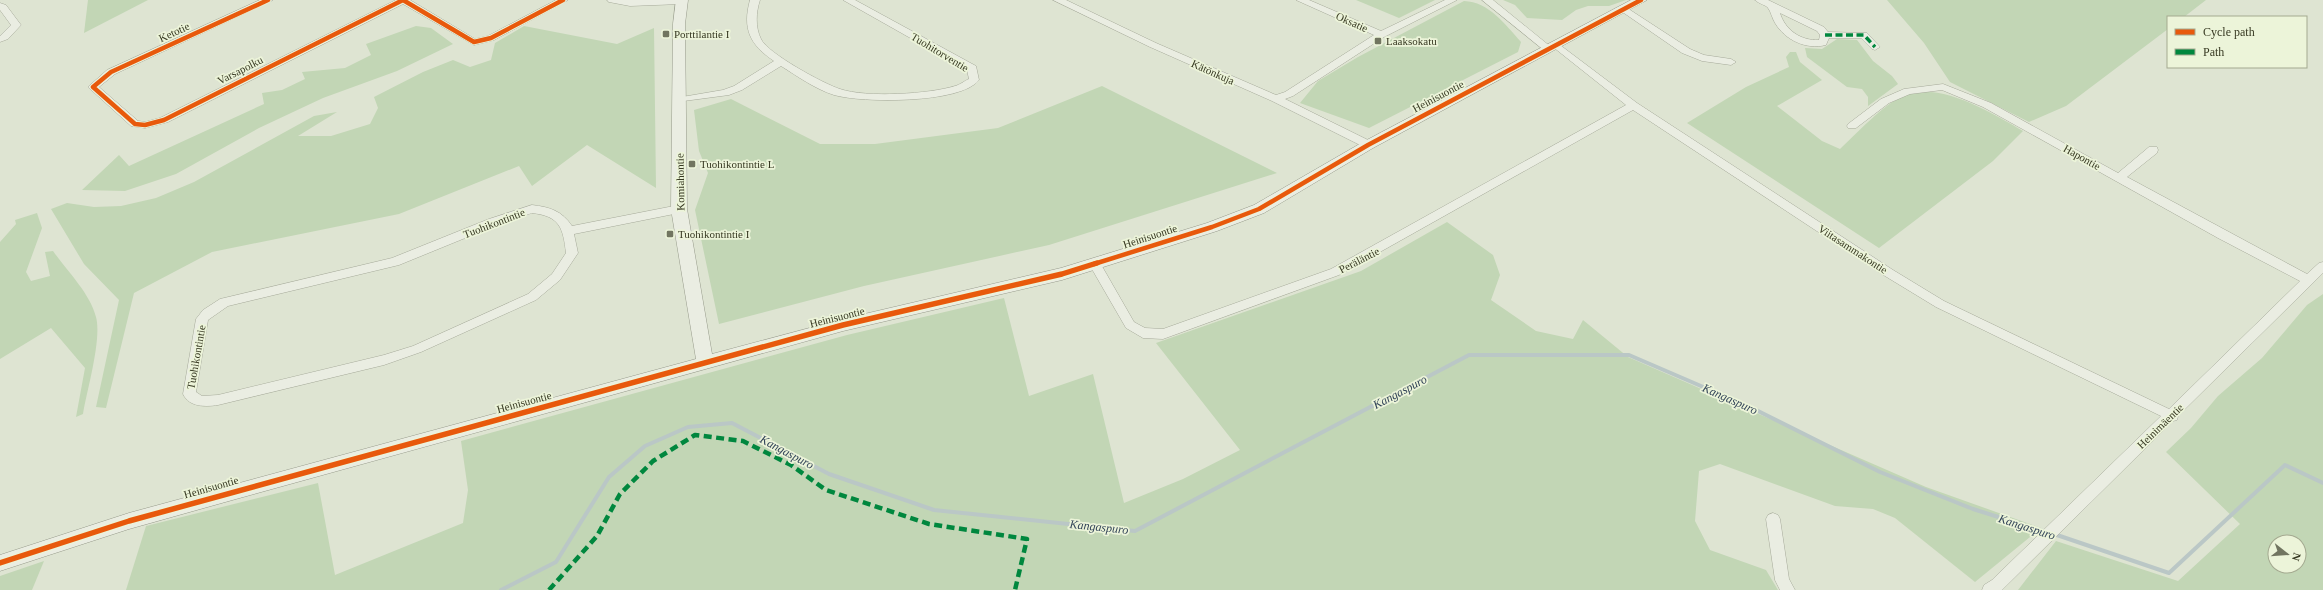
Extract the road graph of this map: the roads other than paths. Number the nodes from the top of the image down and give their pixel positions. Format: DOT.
graph roads {
  1 [pos="268,0"];
  2 [pos="402,0"];
  3 [pos="563,0"];
  4 [pos="612,0"];
  5 [pos="755,0"];
  6 [pos="848,0"];
  7 [pos="1058,0"];
  8 [pos="1301,0"];
  9 [pos="1452,0"];
  10 [pos="1487,0"];
  11 [pos="1641,0"];
  12 [pos="1760,0"];
  13 [pos="681,1"];
  14 [pos="0,6"];
  15 [pos="1773,8"];
  16 [pos="1624,9"];
  17 [pos="1381,35"];
  18 [pos="1825,35"];
  19 [pos="0,39"];
  20 [pos="1552,47"];
  21 [pos="1875,47"];
  22 [pos="781,61"];
  23 [pos="1730,62"];
  24 [pos="93,87"];
  25 [pos="1276,99"];
  26 [pos="680,100"];
  27 [pos="1633,105"];
  28 [pos="1852,126"];
  29 [pos="1368,145"];
  30 [pos="2153,150"];
  31 [pos="2119,178"];
  32 [pos="680,209"];
  33 [pos="569,231"];
  34 [pos="1095,264"];
  35 [pos="2323,266"];
  36 [pos="2308,280"];
  37 [pos="705,363"];
  38 [pos="2172,416"];
  39 [pos="1773,519"];
  40 [pos="0,563"];
  41 [pos="1996,588"];
  42 [pos="1788,590"];
  1 -- 24 [label="street, Ketotie"];
  2 -- 3 [label="street"];
  2 -- 24 [label="street, Varsapolku"];
  4 -- 13 [label="street"];
  5 -- 22 [label="street, Tuohitorventie"];
  6 -- 22 [label="street, Tuohitorventie"];
  7 -- 25 [label="street, Kätönkuja"];
  8 -- 17 [label="street, Oksatie"];
  9 -- 17 [label="street"];
  10 -- 20 [label="street"];
  11 -- 16 [label="street, Heinisuontie"];
  12 -- 15 [label="street"];
  13 -- 26 [label="street, Komiahontie"];
  14 -- 19 [label="street"];
  15 -- 18 [label="street"];
  15 -- 18 [label="street"];
  16 -- 20 [label="street, Heinisuontie"];
  16 -- 23 [label="street"];
  17 -- 25 [label="street"];
  18 -- 21 [label="street"];
  20 -- 27 [label="street, Viitasammakontie"];
  20 -- 29 [label="street, Heinisuontie"];
  22 -- 26 [label="street"];
  25 -- 29 [label="street, Kätönkuja"];
  26 -- 32 [label="street, Komiahontie"];
  27 -- 34 [label="street, Peräläntie"];
  27 -- 38 [label="street, Viitasammakontie"];
  28 -- 31 [label="street, Hapontie"];
  29 -- 34 [label="street, Heinisuontie"];
  30 -- 31 [label="street"];
  31 -- 36 [label="street, Hapontie"];
  32 -- 33 [label="street"];
  32 -- 37 [label="street, Komiahontie"];
  33 -- 33 [label="street, Tuohikontintie"];
  34 -- 37 [label="street, Heinisuontie"];
  35 -- 36 [label="street, Heinimäentie"];
  36 -- 38 [label="street, Heinimäentie"];
  37 -- 40 [label="street, Heinisuontie"];
  38 -- 41 [label="street, Heinimäentie"];
  39 -- 42 [label="street"];
}
